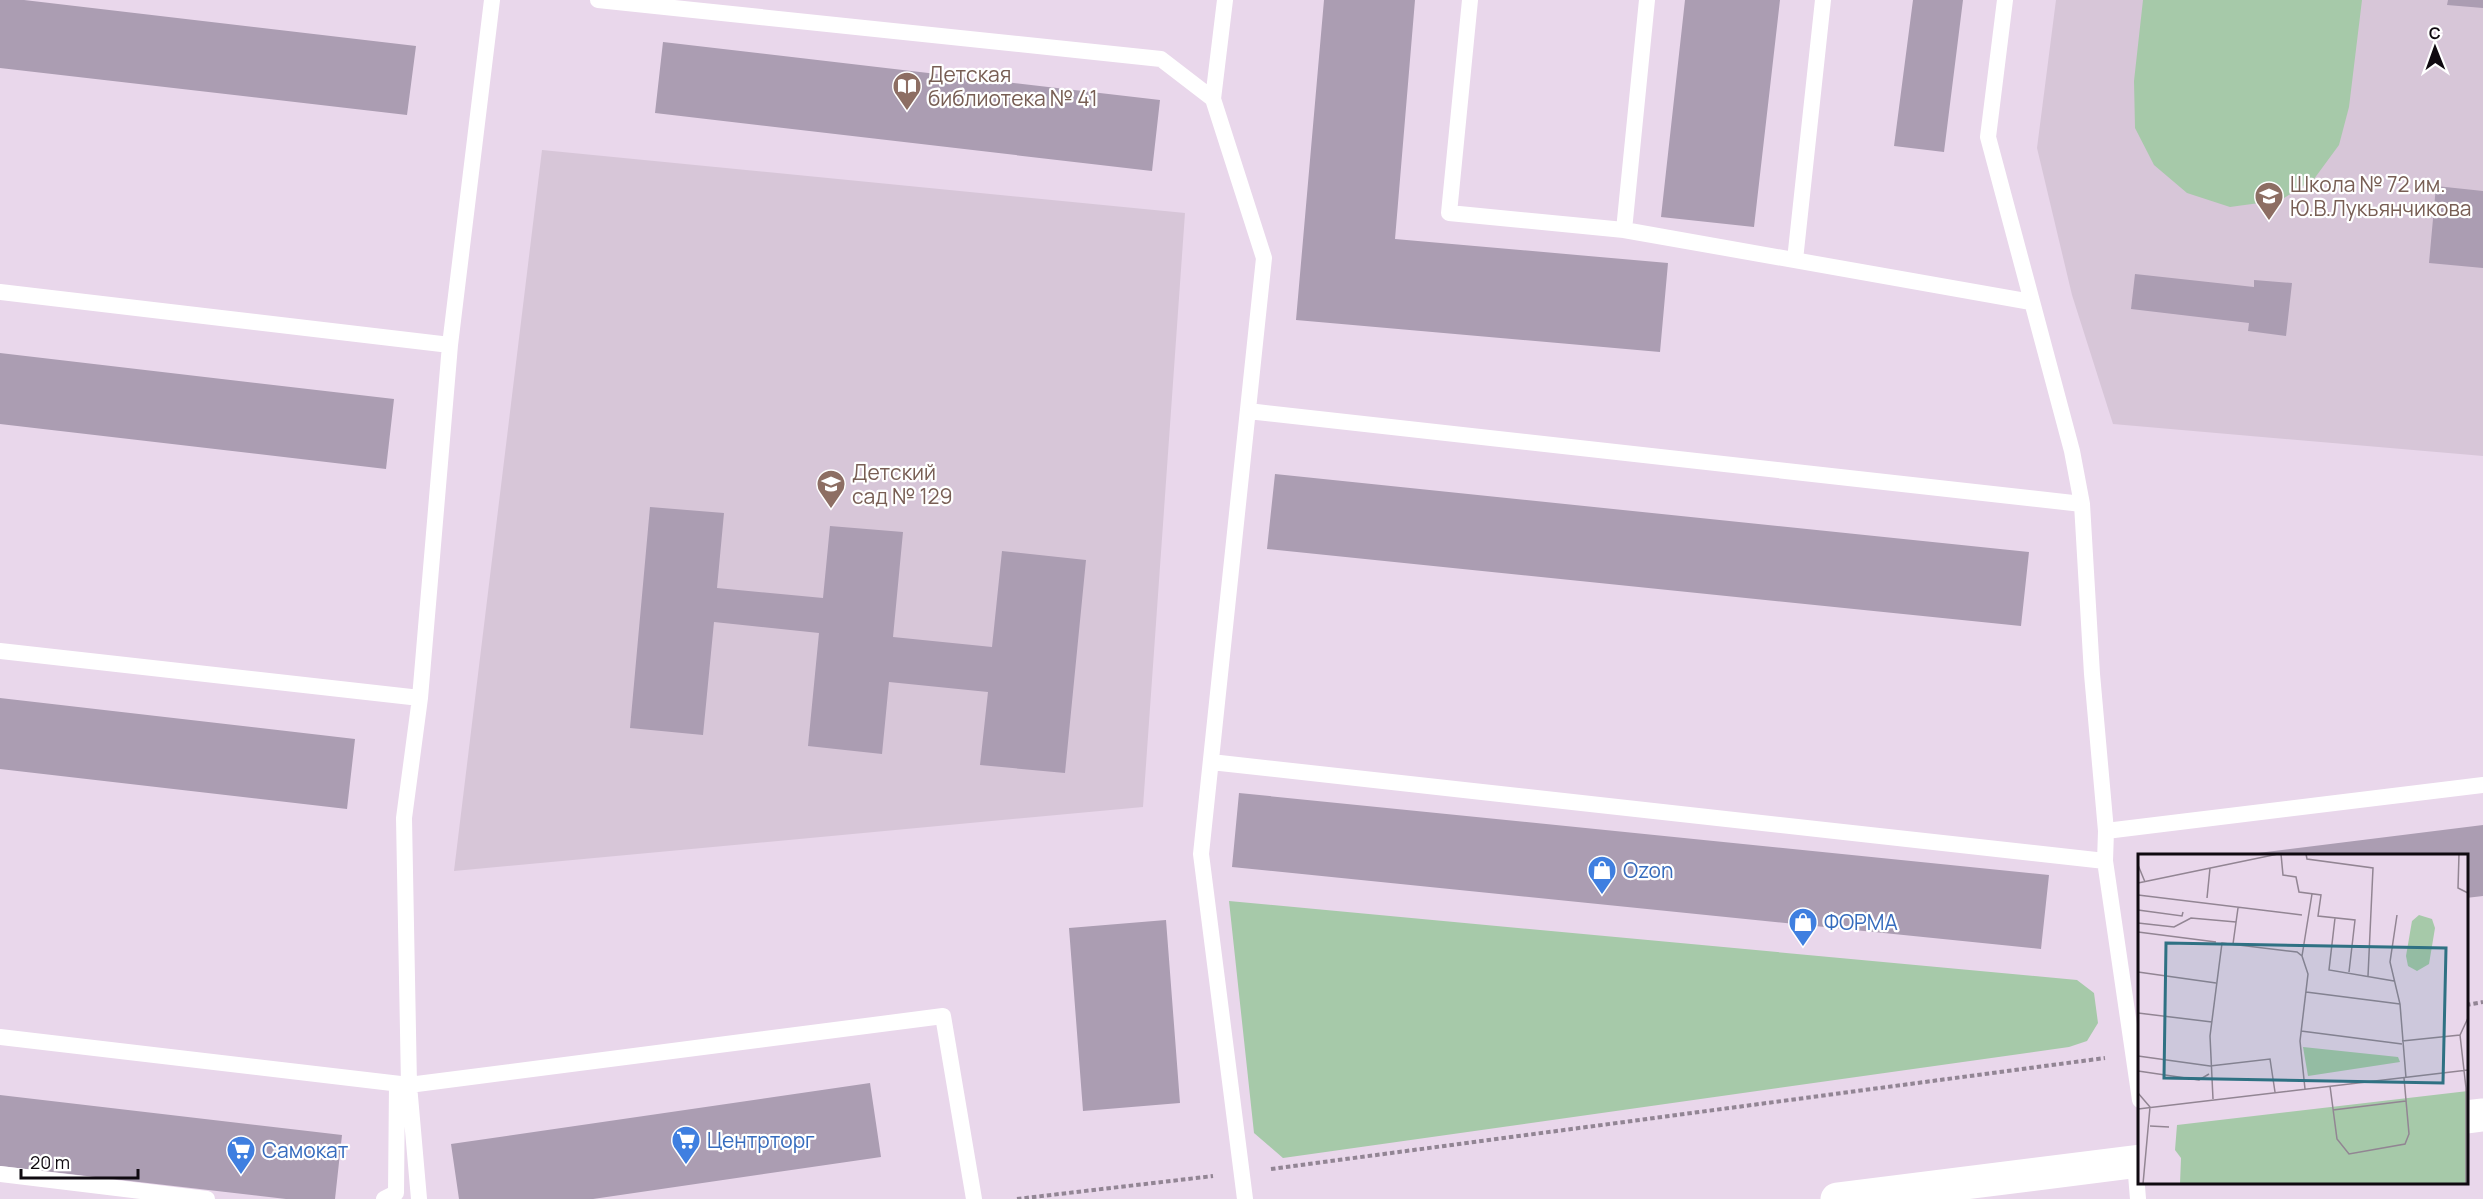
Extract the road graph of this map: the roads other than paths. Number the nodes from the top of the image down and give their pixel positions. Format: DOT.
graph roads {
  1 [pos="492,0"];
  2 [pos="598,0"];
  3 [pos="1226,0"];
  4 [pos="1470,0"];
  5 [pos="1647,0"];
  6 [pos="1823,0"];
  7 [pos="2005,0"];
  8 [pos="1212,99"];
  9 [pos="1624,230"];
  10 [pos="1795,260"];
  11 [pos="0,292"];
  12 [pos="2031,302"];
  13 [pos="450,345"];
  14 [pos="1248,411"];
  15 [pos="2082,504"];
  16 [pos="0,651"];
  17 [pos="420,698"];
  18 [pos="1211,762"];
  19 [pos="2483,785"];
  20 [pos="2106,831"];
  21 [pos="2105,861"];
  22 [pos="0,1037"];
  23 [pos="403,1084"];
  24 [pos="2138,1093"];
  25 [pos="2483,1115"];
  26 [pos="2468,1118"];
  27 [pos="2137,1161"];
  28 [pos="0,1174"];
  29 [pos="207,1199"];
  30 [pos="384,1199"];
  31 [pos="419,1199"];
  32 [pos="974,1199"];
  33 [pos="1245,1199"];
  34 [pos="1837,1199"];
  35 [pos="2138,1199"];
  1 -- 13 [label="lane"];
  2 -- 8 [label="lane"];
  3 -- 8 [label="lane"];
  4 -- 9 [label="lane"];
  5 -- 9 [label="lane"];
  6 -- 10 [label="lane"];
  7 -- 12 [label="lane"];
  8 -- 14 [label="lane"];
  9 -- 10 [label="lane"];
  10 -- 12 [label="lane"];
  11 -- 13 [label="lane"];
  12 -- 15 [label="lane"];
  13 -- 17 [label="lane"];
  14 -- 15 [label="lane"];
  14 -- 18 [label="lane"];
  15 -- 20 [label="lane"];
  16 -- 17 [label="lane"];
  17 -- 23 [label="lane"];
  18 -- 21 [label="lane"];
  18 -- 33 [label="lane"];
  19 -- 20 [label="lane"];
  20 -- 21 [label="lane"];
  21 -- 24 [label="lane"];
  22 -- 23 [label="lane"];
  23 -- 30 [label="lane"];
  23 -- 31 [label="lane"];
  23 -- 32 [label="lane"];
  25 -- 26 [label="main road"];
  27 -- 34 [label="main road"];
  27 -- 35 [label="lane"];
  28 -- 29 [label="lane"];
}
